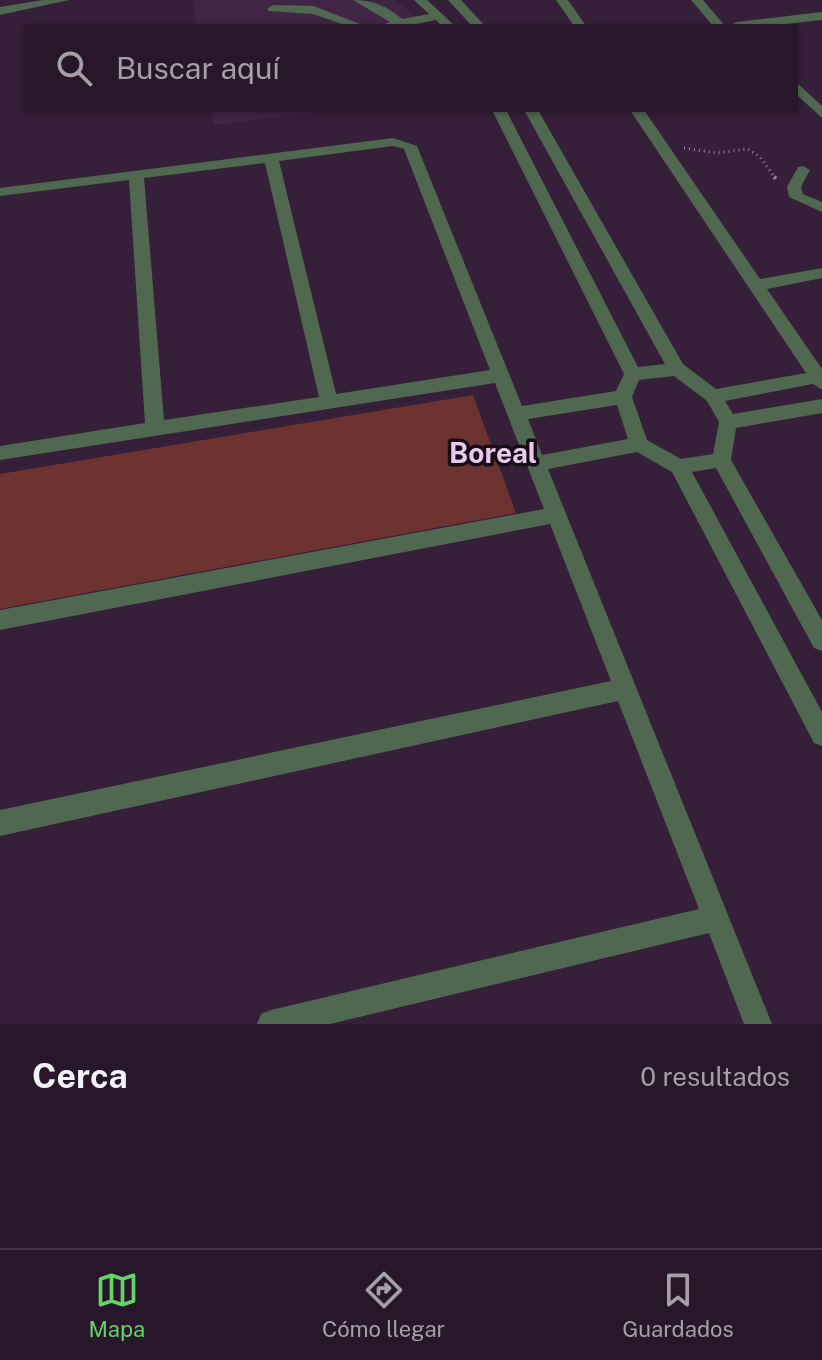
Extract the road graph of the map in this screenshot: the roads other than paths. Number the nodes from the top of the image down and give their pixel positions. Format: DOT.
graph roads {
  1 [pos="63,0"];
  2 [pos="359,0"];
  3 [pos="420,0"];
  4 [pos="454,0"];
  5 [pos="562,0"];
  6 [pos="697,0"];
  7 [pos="272,4"];
  8 [pos="0,11"];
  9 [pos="439,16"];
  10 [pos="822,16"];
  11 [pos="277,24"];
  12 [pos="353,24"];
  13 [pos="393,24"];
  14 [pos="398,24"];
  15 [pos="447,24"];
  16 [pos="477,24"];
  17 [pos="579,24"];
  18 [pos="717,24"];
  19 [pos="753,24"];
  20 [pos="798,88"];
  21 [pos="500,112"];
  22 [pos="532,112"];
  23 [pos="638,112"];
  24 [pos="822,114"];
  25 [pos="271,158"];
  26 [pos="803,170"];
  27 [pos="136,175"];
  28 [pos="0,192"];
  29 [pos="822,207"];
  30 [pos="822,273"];
  31 [pos="756,285"];
  32 [pos="677,369"];
  33 [pos="633,374"];
  34 [pos="502,375"];
  35 [pos="820,380"];
  36 [pos="713,396"];
  37 [pos="623,397"];
  38 [pos="329,402"];
  39 [pos="822,406"];
  40 [pos="517,414"];
  41 [pos="728,422"];
  42 [pos="155,429"];
  43 [pos="639,444"];
  44 [pos="0,453"];
  45 [pos="721,460"];
  46 [pos="535,464"];
  47 [pos="679,467"];
  48 [pos="555,515"];
  49 [pos="0,620"];
  50 [pos="822,641"];
  51 [pos="624,689"];
  52 [pos="822,735"];
  53 [pos="0,823"];
  54 [pos="716,918"];
  55 [pos="271,1024"];
  56 [pos="758,1024"];
  1 -- 8 [label="street"];
  2 -- 13 [label="street"];
  3 -- 9 [label="street"];
  4 -- 16 [label="street"];
  5 -- 17 [label="street"];
  6 -- 18 [label="street"];
  7 -- 11 [label="street"];
  7 -- 12 [label="street"];
  9 -- 14 [label="street"];
  9 -- 15 [label="street"];
  10 -- 19 [label="street"];
  20 -- 24 [label="street"];
  21 -- 33 [label="street"];
  22 -- 32 [label="street"];
  23 -- 31 [label="street"];
  25 -- 27 [label="street"];
  25 -- 34 [label="street"];
  25 -- 38 [label="street"];
  26 -- 29 [label="street"];
  27 -- 28 [label="street"];
  27 -- 42 [label="street"];
  30 -- 31 [label="street"];
  31 -- 35 [label="street"];
  32 -- 33 [label="street"];
  32 -- 36 [label="street"];
  33 -- 37 [label="street"];
  34 -- 38 [label="street"];
  34 -- 40 [label="street"];
  35 -- 36 [label="street"];
  36 -- 41 [label="street"];
  37 -- 40 [label="street"];
  37 -- 43 [label="street"];
  38 -- 42 [label="street"];
  39 -- 41 [label="street"];
  40 -- 46 [label="street"];
  41 -- 45 [label="street"];
  42 -- 44 [label="street"];
  43 -- 46 [label="street"];
  43 -- 47 [label="street"];
  45 -- 47 [label="street"];
  45 -- 50 [label="street"];
  46 -- 48 [label="street"];
  47 -- 52 [label="street"];
  48 -- 49 [label="street"];
  48 -- 51 [label="street"];
  51 -- 53 [label="street"];
  51 -- 54 [label="street"];
  54 -- 55 [label="street"];
  54 -- 56 [label="street"];
}
